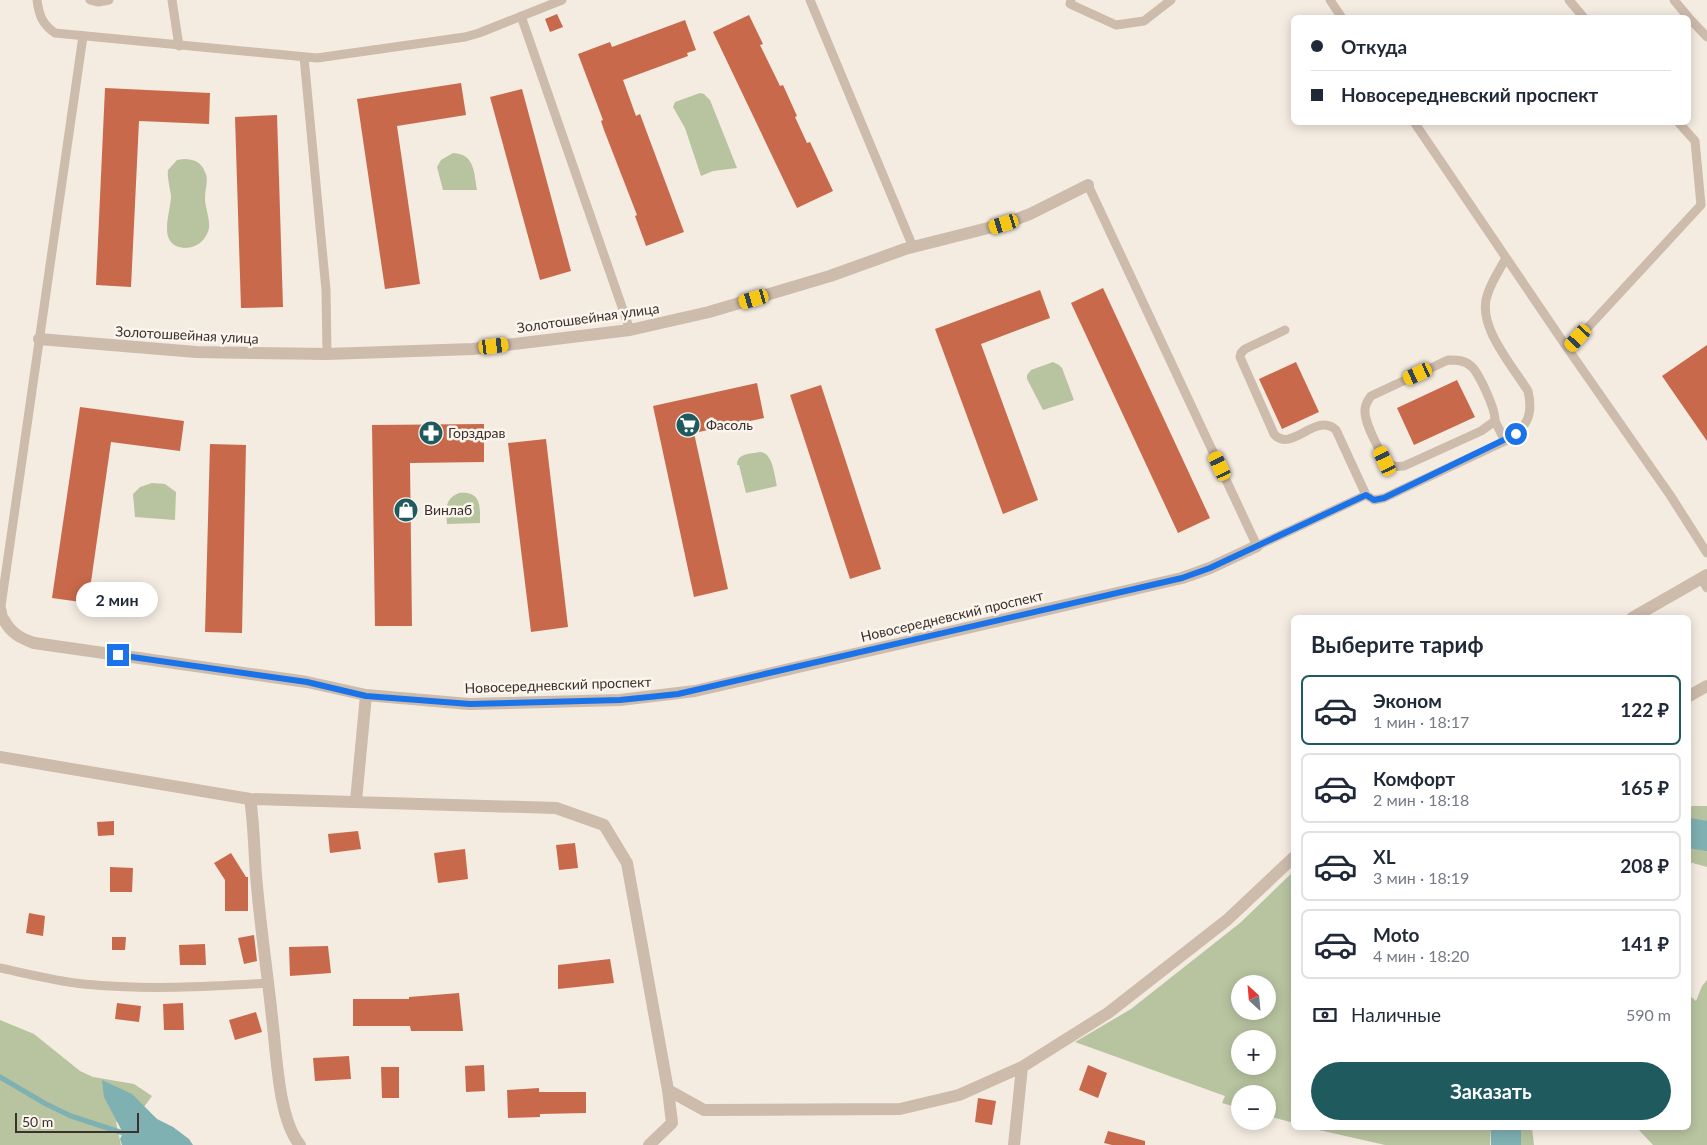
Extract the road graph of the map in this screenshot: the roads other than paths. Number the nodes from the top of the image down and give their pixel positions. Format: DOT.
graph roads {
  1 [pos="37,0"];
  2 [pos="90,0"];
  3 [pos="109,0"];
  4 [pos="172,0"];
  5 [pos="562,0"];
  6 [pos="810,0"];
  7 [pos="1072,0"];
  8 [pos="1171,0"];
  9 [pos="1330,0"];
  10 [pos="1569,0"];
  11 [pos="1674,0"];
  12 [pos="1340,15"];
  13 [pos="1582,15"];
  14 [pos="1686,15"];
  15 [pos="521,16"];
  16 [pos="1691,20"];
  17 [pos="83,36"];
  18 [pos="1707,37"];
  19 [pos="179,46"];
  20 [pos="304,57"];
  21 [pos="1416,125"];
  22 [pos="1681,125"];
  23 [pos="1088,185"];
  24 [pos="913,247"];
  25 [pos="1506,258"];
  26 [pos="630,330"];
  27 [pos="1285,330"];
  28 [pos="40,339"];
  29 [pos="1568,349"];
  30 [pos="327,354"];
  31 [pos="1495,420"];
  32 [pos="1505,441"];
  33 [pos="1366,495"];
  34 [pos="1257,546"];
  35 [pos="1707,553"];
  36 [pos="1705,580"];
  37 [pos="1638,615"];
  38 [pos="4,620"];
  39 [pos="1707,686"];
  40 [pos="1691,695"];
  41 [pos="366,696"];
  42 [pos="0,757"];
  43 [pos="250,798"];
  44 [pos="356,801"];
  45 [pos="1291,860"];
  46 [pos="0,968"];
  47 [pos="268,983"];
  48 [pos="1022,1067"];
  49 [pos="668,1090"];
  50 [pos="300,1145"];
  51 [pos="649,1145"];
  52 [pos="1014,1145"];
  1 -- 17 [label="lane"];
  2 -- 3 [label="lane"];
  4 -- 19 [label="lane"];
  5 -- 15 [label="lane"];
  6 -- 24 [label="lane"];
  7 -- 8 [label="lane"];
  9 -- 12 [label="lane"];
  10 -- 13 [label="lane"];
  11 -- 14 [label="lane"];
  15 -- 20 [label="lane"];
  15 -- 26 [label="lane"];
  16 -- 18 [label="lane"];
  17 -- 19 [label="lane"];
  17 -- 28 [label="lane"];
  19 -- 20 [label="lane"];
  20 -- 30 [label="lane"];
  21 -- 25 [label="lane"];
  22 -- 29 [label="lane"];
  23 -- 24 [label="street, Золотошвейная улица"];
  23 -- 34 [label="lane"];
  24 -- 26 [label="street, Золотошвейная улица"];
  25 -- 29 [label="lane"];
  25 -- 32 [label="lane"];
  26 -- 30 [label="street, Золотошвейная улица"];
  27 -- 33 [label="lane"];
  28 -- 30 [label="street, Золотошвейная улица"];
  28 -- 38 [label="lane"];
  29 -- 35 [label="lane"];
  31 -- 31 [label="lane"];
  31 -- 32 [label="lane"];
  32 -- 33 [label="lane"];
  33 -- 34 [label="lane"];
  34 -- 41 [label="street, Новосередневский проспект"];
  36 -- 37 [label="street"];
  38 -- 41 [label="street, Новосередневский проспект"];
  39 -- 40 [label="street"];
  41 -- 44 [label="street"];
  42 -- 43 [label="street"];
  43 -- 44 [label="street"];
  43 -- 47 [label="street"];
  44 -- 49 [label="street"];
  45 -- 48 [label="street"];
  46 -- 47 [label="lane"];
  47 -- 50 [label="street"];
  48 -- 49 [label="street"];
  48 -- 52 [label="street"];
  49 -- 51 [label="street"];
}
